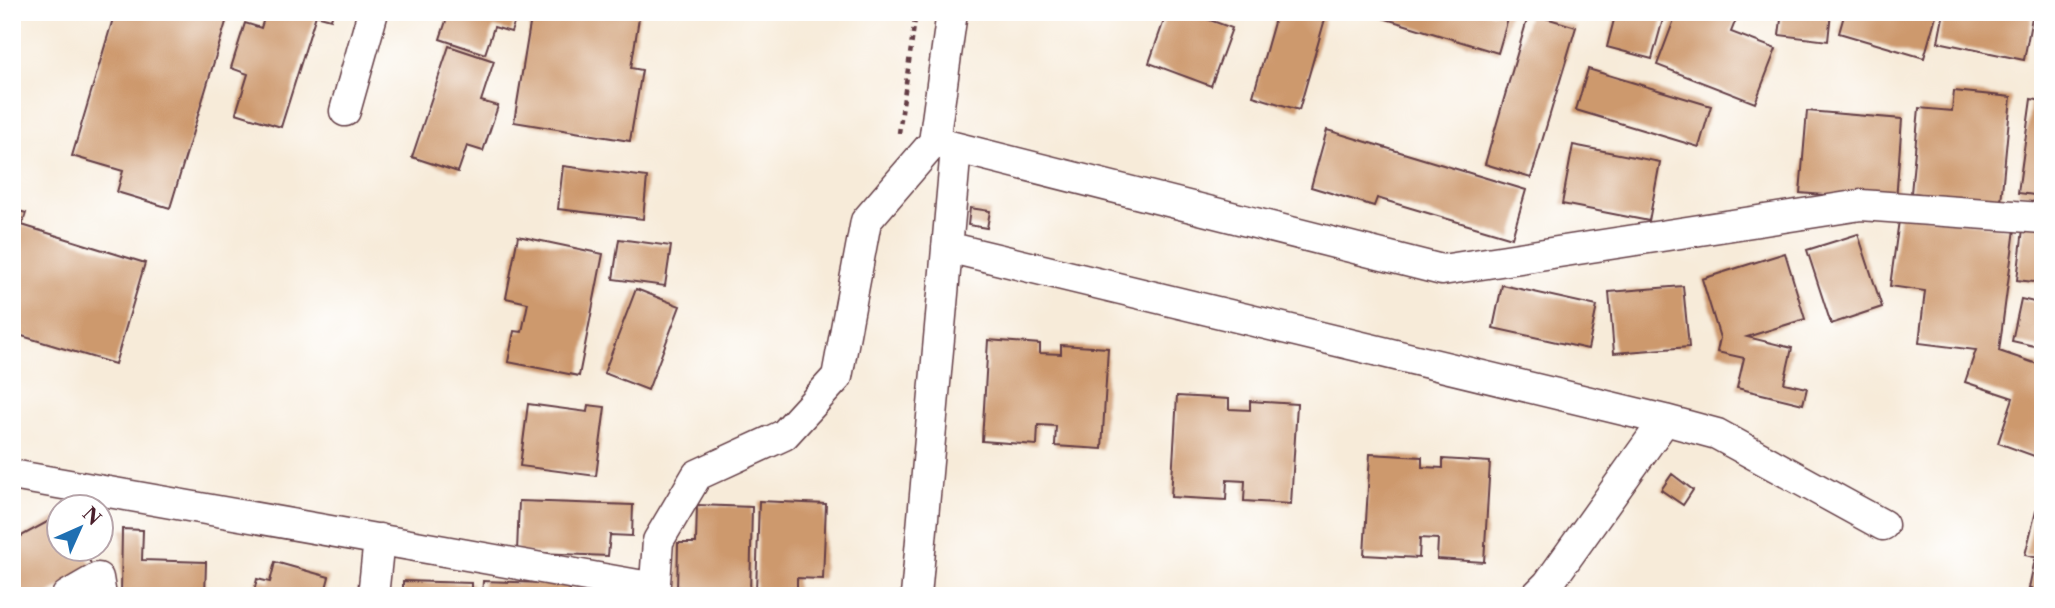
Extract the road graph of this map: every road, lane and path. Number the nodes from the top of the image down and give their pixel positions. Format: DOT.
graph roads {
  1 [pos="373,12"];
  2 [pos="916,12"];
  3 [pos="952,12"];
  4 [pos="345,111"];
  5 [pos="898,141"];
  6 [pos="945,145"];
  7 [pos="2043,218"];
  8 [pos="947,247"];
  9 [pos="1665,420"];
  10 [pos="12,475"];
  11 [pos="1883,525"];
  12 [pos="379,539"];
  13 [pos="654,592"];
  14 [pos="67,596"];
  15 [pos="101,596"];
  16 [pos="373,596"];
  17 [pos="916,596"];
  18 [pos="1536,596"];
  1 -- 4 [label="street"];
  2 -- 5 [label="path"];
  3 -- 6 [label="street"];
  6 -- 7 [label="street"];
  6 -- 8 [label="street"];
  6 -- 13 [label="street"];
  8 -- 9 [label="street"];
  8 -- 17 [label="street"];
  9 -- 11 [label="street"];
  9 -- 18 [label="street"];
  10 -- 12 [label="street"];
  12 -- 13 [label="street"];
  12 -- 16 [label="street"];
  14 -- 15 [label="street"];
}
